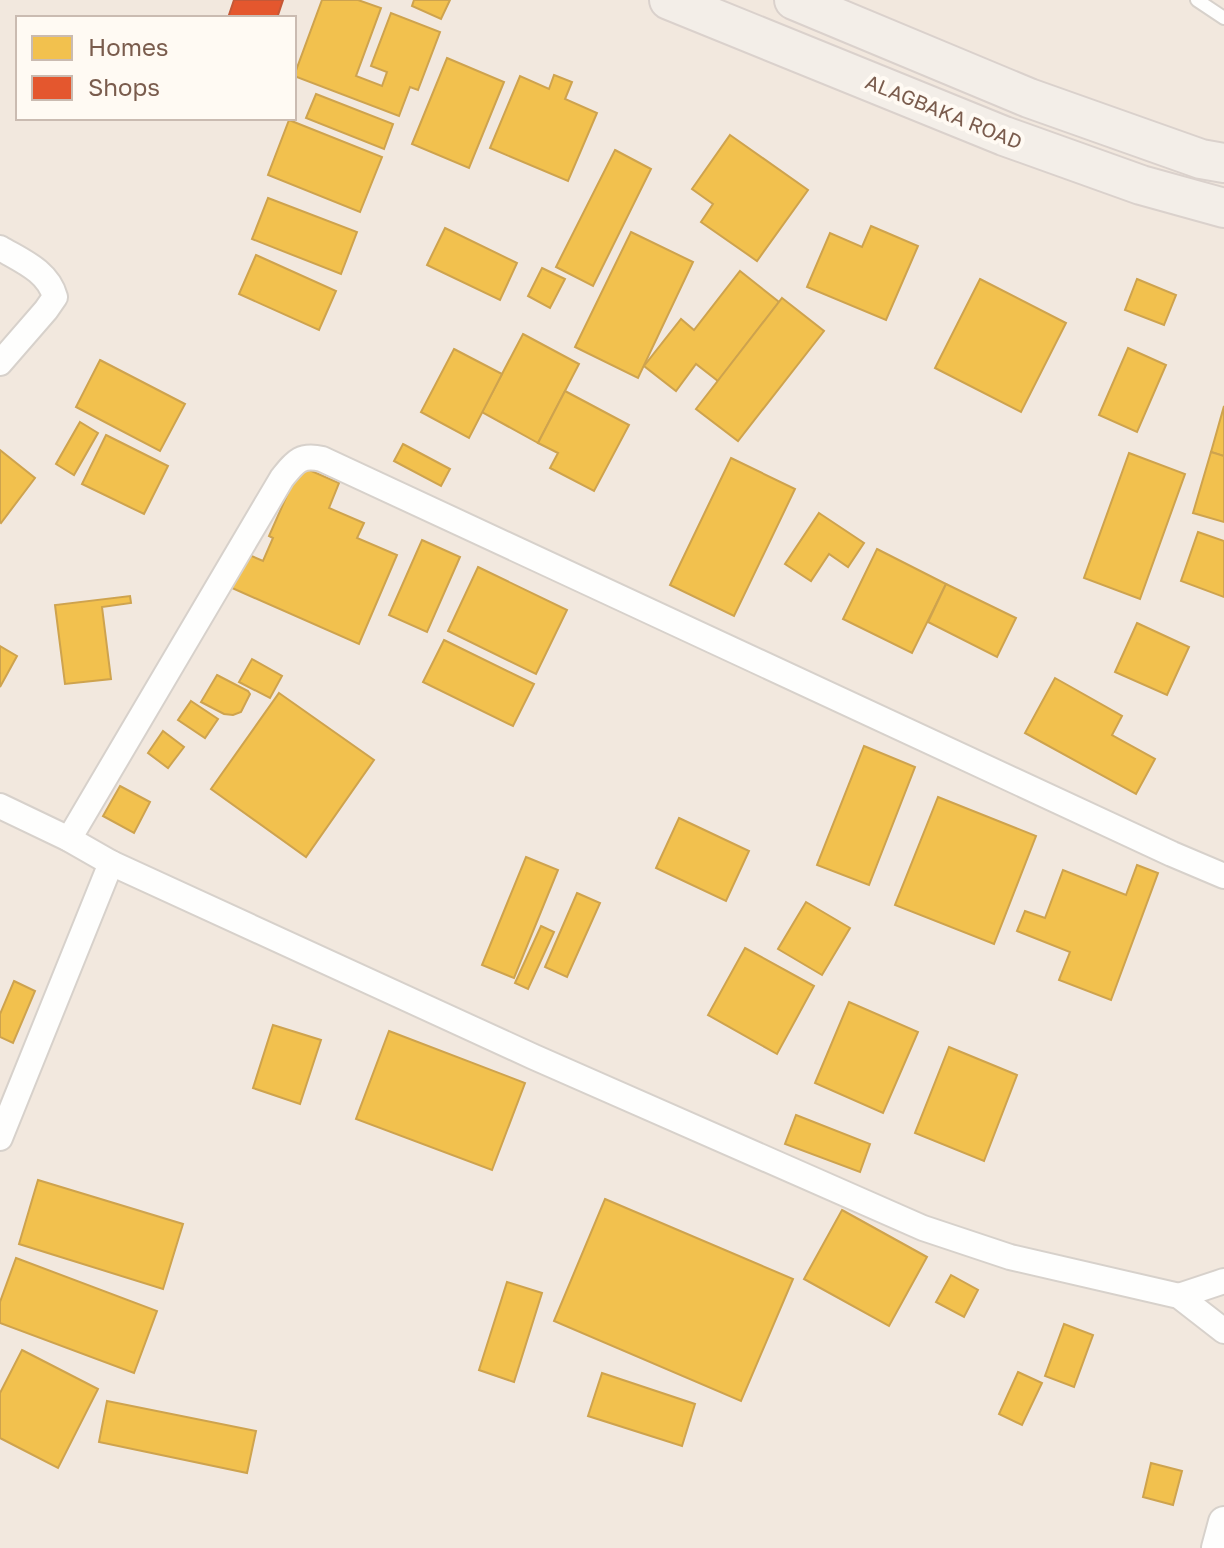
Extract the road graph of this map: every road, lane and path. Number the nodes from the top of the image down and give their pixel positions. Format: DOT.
graph roads {
  1 [pos="669,0"];
  2 [pos="794,0"];
  3 [pos="1197,0"];
  4 [pos="1224,18"];
  5 [pos="1224,163"];
  6 [pos="1224,208"];
  7 [pos="0,248"];
  8 [pos="0,363"];
  9 [pos="0,806"];
  10 [pos="69,839"];
  11 [pos="111,863"];
  12 [pos="1224,876"];
  13 [pos="0,1138"];
  14 [pos="1224,1281"];
  15 [pos="1179,1296"];
  16 [pos="1224,1331"];
  17 [pos="1224,1522"];
  18 [pos="1217,1548"];
  1 -- 6 [label="main road, ALAGBAKA ROAD"];
  2 -- 5 [label="main road"];
  3 -- 4 [label="lane"];
  7 -- 8 [label="street"];
  9 -- 10 [label="street"];
  10 -- 11 [label="street"];
  10 -- 12 [label="street"];
  11 -- 13 [label="street"];
  11 -- 15 [label="street"];
  14 -- 15 [label="street"];
  15 -- 16 [label="street"];
  17 -- 18 [label="street"];
}
